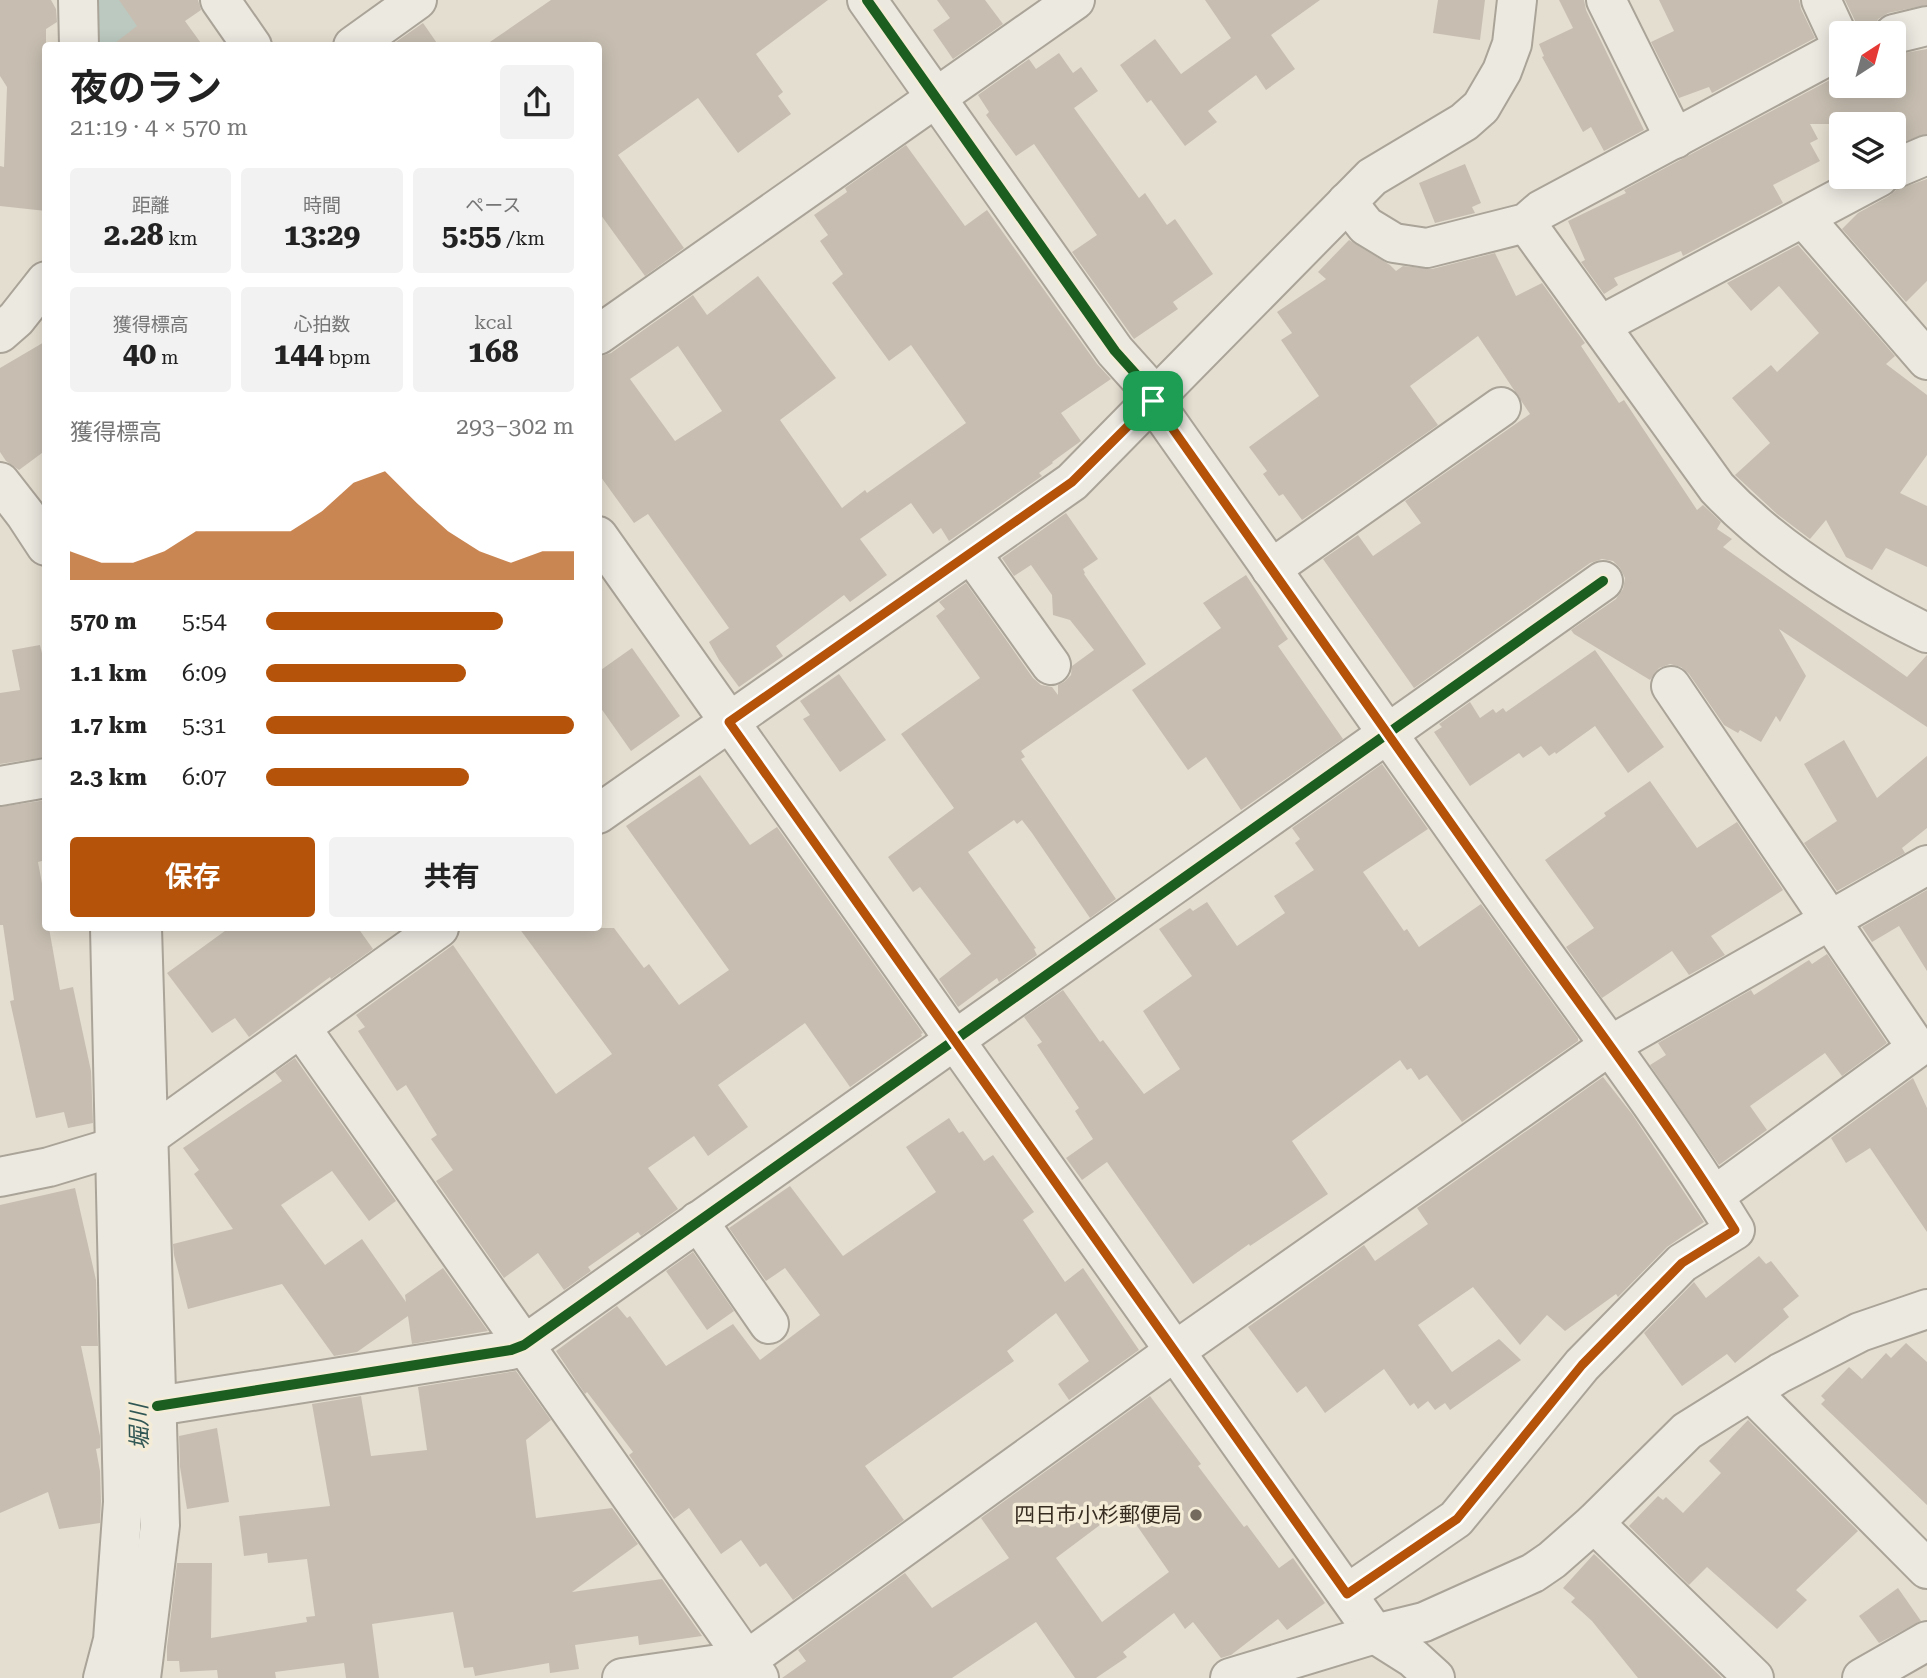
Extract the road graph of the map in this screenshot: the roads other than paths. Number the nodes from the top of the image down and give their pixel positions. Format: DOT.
graph roads {
  1 [pos="78,0"];
  2 [pos="220,0"];
  3 [pos="417,0"];
  4 [pos="867,0"];
  5 [pos="1075,0"];
  6 [pos="1517,0"];
  7 [pos="1606,0"];
  8 [pos="1821,0"];
  9 [pos="1831,21"];
  10 [pos="1927,26"];
  11 [pos="1906,31"];
  12 [pos="79,42"];
  13 [pos="250,42"];
  14 [pos="359,42"];
  15 [pos="1829,56"];
  16 [pos="937,98"];
  17 [pos="1675,139"];
  18 [pos="1927,155"];
  19 [pos="1906,164"];
  20 [pos="1857,189"];
  21 [pos="1347,202"];
  22 [pos="1804,218"];
  23 [pos="1526,223"];
  24 [pos="42,286"];
  25 [pos="1601,325"];
  26 [pos="602,332"];
  27 [pos="0,333"];
  28 [pos="1927,360"];
  29 [pos="1153,401"];
  30 [pos="1501,407"];
  31 [pos="0,482"];
  32 [pos="42,540"];
  33 [pos="602,542"];
  34 [pos="971,553"];
  35 [pos="1270,569"];
  36 [pos="1603,581"];
  37 [pos="1927,633"];
  38 [pos="1051,665"];
  39 [pos="1671,686"];
  40 [pos="729,722"];
  41 [pos="1387,735"];
  42 [pos="42,779"];
  43 [pos="0,786"];
  44 [pos="602,811"];
  45 [pos="1927,865"];
  46 [pos="1830,920"];
  47 [pos="110,931"];
  48 [pos="142,931"];
  49 [pos="435,931"];
  50 [pos="301,1028"];
  51 [pos="955,1039"];
  52 [pos="1609,1046"];
  53 [pos="127,1144"];
  54 [pos="0,1177"];
  55 [pos="1714,1196"];
  56 [pos="698,1222"];
  57 [pos="1927,1309"];
  58 [pos="769,1324"];
  59 [pos="524,1345"];
  60 [pos="1175,1351"];
  61 [pos="1751,1392"];
  62 [pos="158,1406"];
  63 [pos="1594,1523"];
  64 [pos="1927,1569"];
  65 [pos="1347,1594"];
  66 [pos="1375,1634"];
  67 [pos="1927,1641"];
  68 [pos="753,1669"];
  69 [pos="103,1678"];
  70 [pos="141,1678"];
  71 [pos="621,1678"];
  72 [pos="1230,1678"];
  73 [pos="1435,1678"];
  74 [pos="1754,1678"];
  75 [pos="1862,1678"];
  1 -- 12 [label="street"];
  2 -- 13 [label="street"];
  3 -- 14 [label="street"];
  4 -- 16 [label="street"];
  5 -- 16 [label="street"];
  6 -- 21 [label="street"];
  7 -- 17 [label="street"];
  8 -- 9 [label="street"];
  10 -- 11 [label="street"];
  15 -- 17 [label="street"];
  16 -- 26 [label="street"];
  16 -- 29 [label="street"];
  17 -- 23 [label="street"];
  18 -- 19 [label="street"];
  20 -- 22 [label="street"];
  21 -- 23 [label="street"];
  21 -- 29 [label="street"];
  22 -- 25 [label="street"];
  22 -- 28 [label="street"];
  23 -- 25 [label="street"];
  24 -- 27 [label="street"];
  25 -- 37 [label="street"];
  29 -- 34 [label="street"];
  29 -- 35 [label="street"];
  30 -- 35 [label="street"];
  31 -- 32 [label="street"];
  33 -- 40 [label="street"];
  34 -- 38 [label="street"];
  34 -- 40 [label="street"];
  35 -- 41 [label="street"];
  36 -- 41 [label="street"];
  39 -- 46 [label="street"];
  40 -- 44 [label="street"];
  40 -- 51 [label="street"];
  41 -- 51 [label="street"];
  41 -- 52 [label="street"];
  42 -- 43 [label="street"];
  45 -- 46 [label="street"];
  46 -- 52 [label="street"];
  46 -- 55 [label="street"];
  47 -- 53 [label="street"];
  48 -- 53 [label="street"];
  49 -- 50 [label="street"];
  50 -- 53 [label="street"];
  50 -- 59 [label="street"];
  51 -- 56 [label="street"];
  51 -- 60 [label="street"];
  52 -- 55 [label="street"];
  52 -- 60 [label="street"];
  53 -- 54 [label="street"];
  53 -- 62 [label="street"];
  53 -- 69 [label="street"];
  55 -- 65 [label="street"];
  56 -- 58 [label="street"];
  56 -- 59 [label="street"];
  57 -- 61 [label="street"];
  59 -- 62 [label="street"];
  59 -- 68 [label="street"];
  60 -- 65 [label="street"];
  60 -- 68 [label="street"];
  61 -- 63 [label="street"];
  61 -- 64 [label="street"];
  62 -- 70 [label="street"];
  63 -- 66 [label="street"];
  63 -- 74 [label="street"];
  65 -- 66 [label="street"];
  66 -- 72 [label="street"];
  66 -- 73 [label="street"];
  67 -- 75 [label="street"];
  68 -- 71 [label="street"];
}
